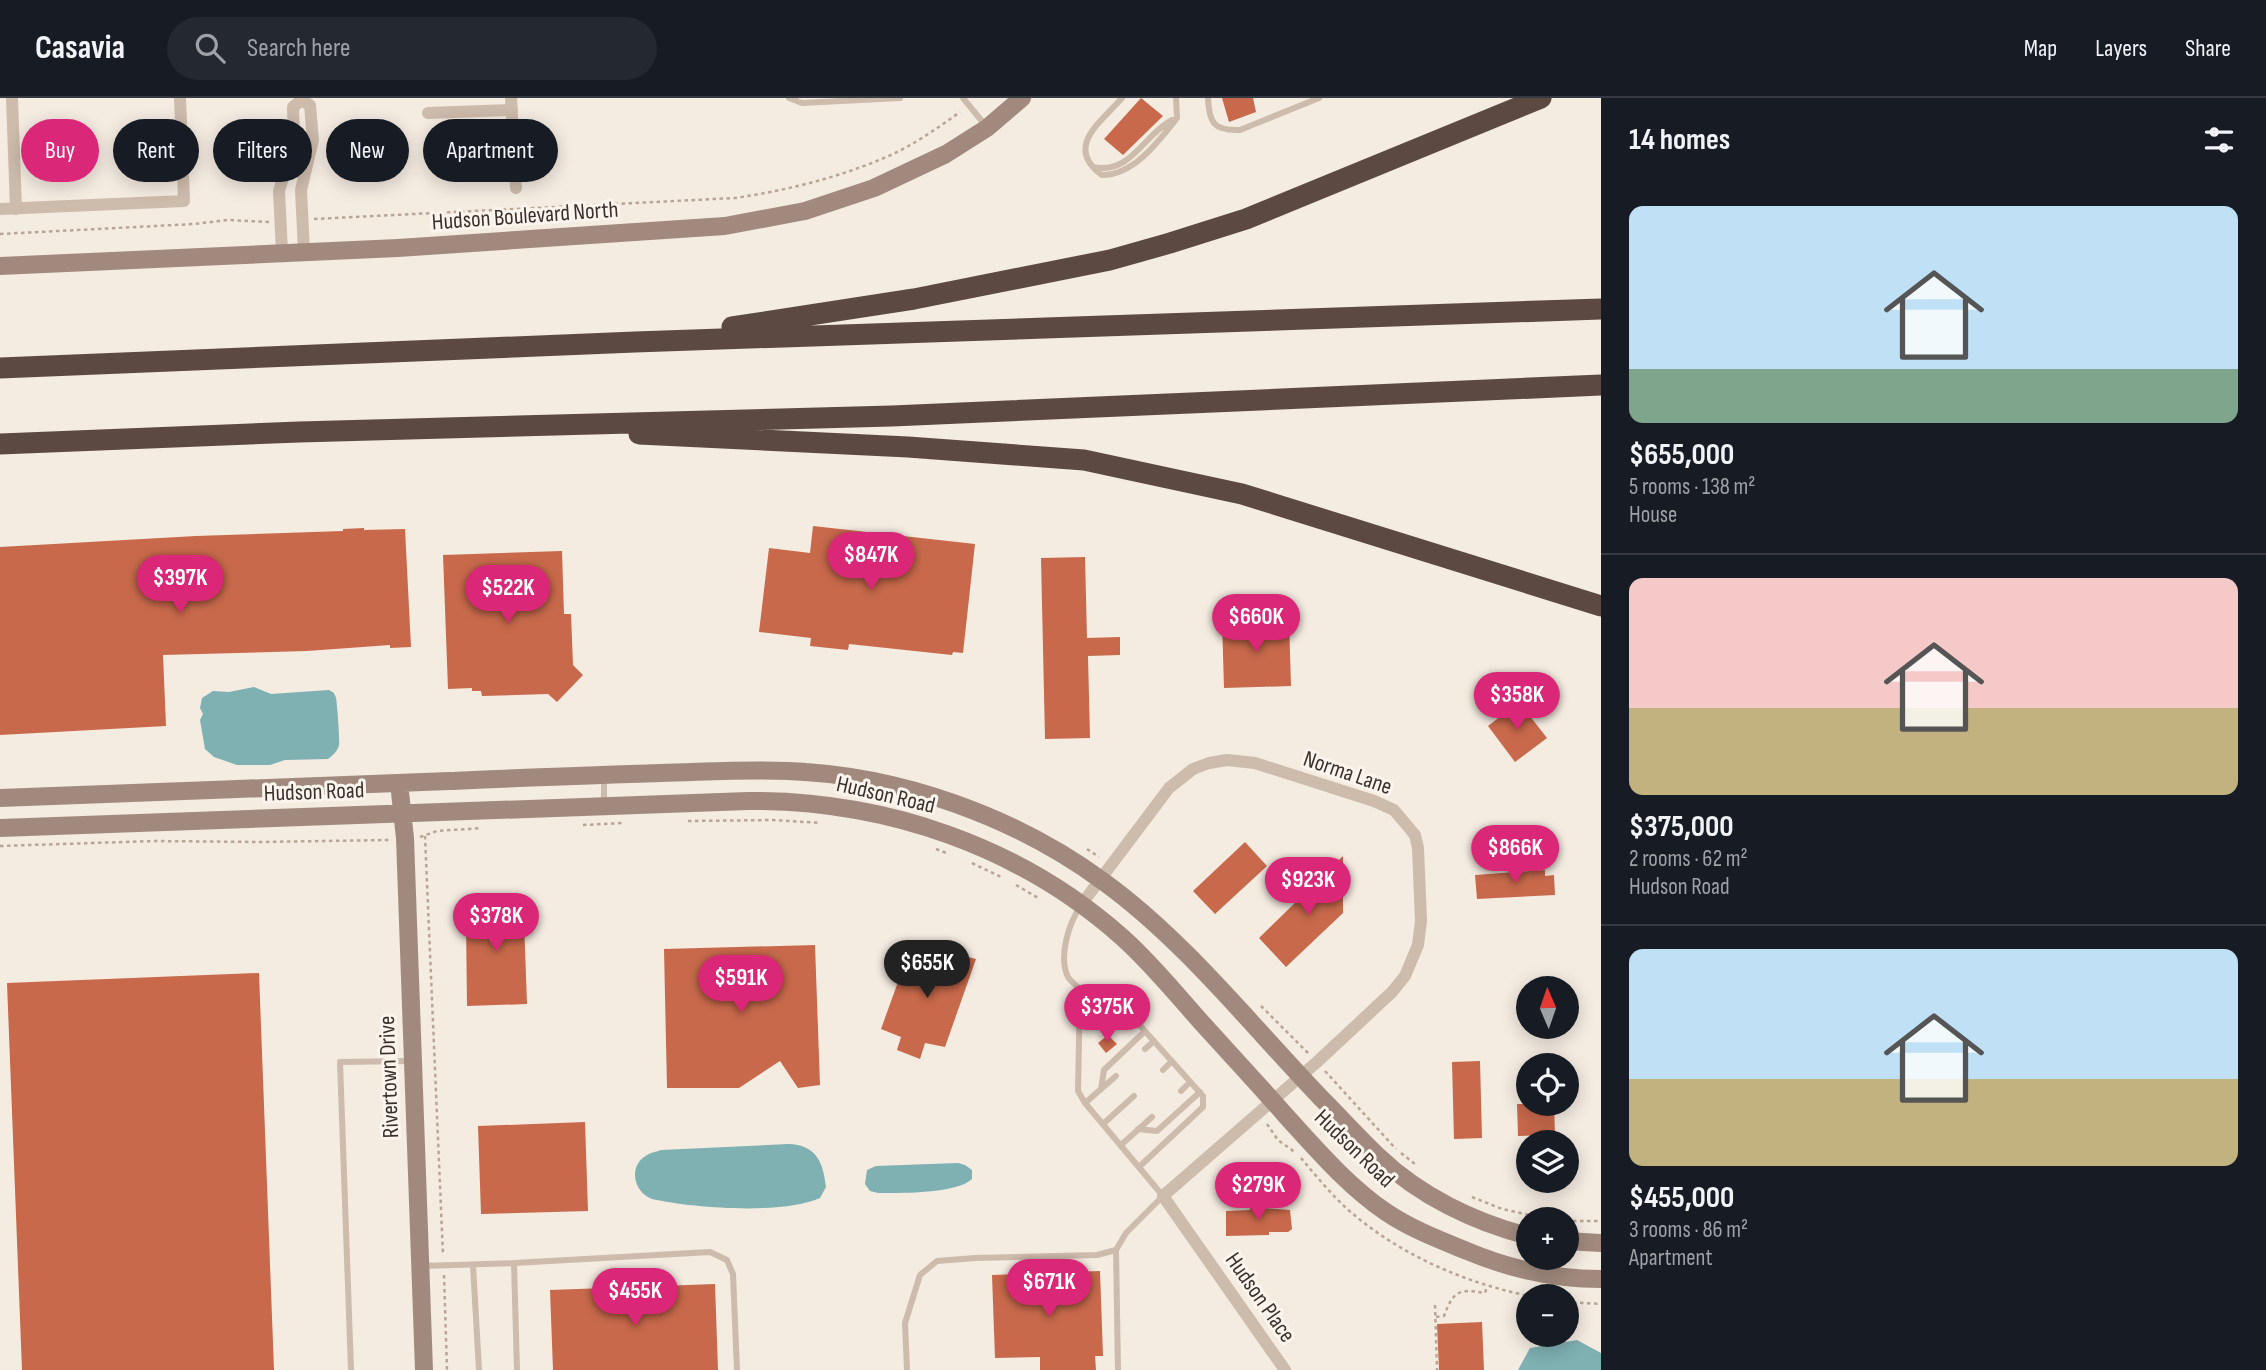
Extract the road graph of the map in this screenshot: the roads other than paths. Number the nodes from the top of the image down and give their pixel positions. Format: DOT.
graph roads {
  1 [pos="12,98"];
  2 [pos="180,98"];
  3 [pos="789,98"];
  4 [pos="900,98"];
  5 [pos="964,98"];
  6 [pos="1022,98"];
  7 [pos="1122,98"];
  8 [pos="1176,98"];
  9 [pos="1208,98"];
  10 [pos="1319,98"];
  11 [pos="1541,98"];
  12 [pos="303,100"];
  13 [pos="512,104"];
  14 [pos="428,113"];
  15 [pos="293,119"];
  16 [pos="987,128"];
  17 [pos="313,140"];
  18 [pos="282,182"];
  19 [pos="516,188"];
  20 [pos="0,209"];
  21 [pos="16,209"];
  22 [pos="304,251"];
  23 [pos="282,252"];
  24 [pos="0,266"];
  25 [pos="1601,309"];
  26 [pos="635,342"];
  27 [pos="0,368"];
  28 [pos="1601,385"];
  29 [pos="553,425"];
  30 [pos="0,444"];
  31 [pos="1601,606"];
  32 [pos="604,774"];
  33 [pos="399,783"];
  34 [pos="0,799"];
  35 [pos="604,805"];
  36 [pos="402,812"];
  37 [pos="0,828"];
  38 [pos="1101,879"];
  39 [pos="1081,905"];
  40 [pos="1080,989"];
  41 [pos="1145,1031"];
  42 [pos="1154,1041"];
  43 [pos="1145,1049"];
  44 [pos="411,1061"];
  45 [pos="1172,1061"];
  46 [pos="1163,1070"];
  47 [pos="1116,1076"];
  48 [pos="1301,1077"];
  49 [pos="1191,1082"];
  50 [pos="1101,1089"];
  51 [pos="1181,1091"];
  52 [pos="1200,1092"];
  53 [pos="1134,1096"];
  54 [pos="1273,1101"];
  55 [pos="1085,1103"];
  56 [pos="1152,1117"];
  57 [pos="1103,1124"];
  58 [pos="1138,1129"];
  59 [pos="1121,1145"];
  60 [pos="1139,1167"];
  61 [pos="1163,1196"];
  62 [pos="1516,1232"];
  63 [pos="1579,1241"];
  64 [pos="1601,1242"];
  65 [pos="1115,1250"];
  66 [pos="514,1263"];
  67 [pos="473,1265"];
  68 [pos="420,1266"];
  69 [pos="1601,1279"];
  70 [pos="351,1370"];
  71 [pos="424,1370"];
  72 [pos="479,1370"];
  73 [pos="517,1370"];
  74 [pos="737,1370"];
  75 [pos="907,1370"];
  76 [pos="1118,1370"];
  77 [pos="1285,1370"];
  1 -- 21 [label="street"];
  2 -- 21 [label="street"];
  3 -- 4 [label="lane"];
  5 -- 16 [label="lane"];
  6 -- 16 [label="street, Hudson Boulevard North"];
  7 -- 8 [label="lane"];
  9 -- 10 [label="lane"];
  11 -- 26 [label="highway"];
  12 -- 15 [label="street"];
  12 -- 17 [label="street"];
  13 -- 14 [label="street"];
  13 -- 19 [label="street"];
  16 -- 22 [label="street, Hudson Boulevard North"];
  17 -- 22 [label="street"];
  18 -- 23 [label="street"];
  20 -- 21 [label="street"];
  22 -- 23 [label="street, Hudson Boulevard North"];
  23 -- 24 [label="street, Hudson Boulevard North"];
  25 -- 26 [label="highway"];
  26 -- 27 [label="highway"];
  28 -- 29 [label="highway"];
  29 -- 30 [label="highway"];
  29 -- 31 [label="highway"];
  32 -- 33 [label="street, Hudson Road"];
  32 -- 35 [label="lane"];
  32 -- 38 [label="street, Hudson Road"];
  33 -- 34 [label="street, Hudson Road"];
  33 -- 36 [label="street, Rivertown Drive"];
  35 -- 36 [label="street, Hudson Road"];
  35 -- 39 [label="street, Hudson Road"];
  36 -- 37 [label="street, Hudson Road"];
  36 -- 44 [label="street, Rivertown Drive"];
  38 -- 39 [label="street, Norma Lane"];
  38 -- 48 [label="street, Hudson Road"];
  38 -- 48 [label="street, Norma Lane"];
  39 -- 40 [label="lane"];
  39 -- 54 [label="street, Hudson Road"];
  40 -- 41 [label="lane"];
  40 -- 55 [label="lane"];
  41 -- 42 [label="lane"];
  41 -- 50 [label="lane"];
  42 -- 43 [label="lane"];
  42 -- 45 [label="lane"];
  44 -- 68 [label="street, Rivertown Drive"];
  44 -- 70 [label="lane"];
  45 -- 46 [label="lane"];
  45 -- 49 [label="lane"];
  47 -- 50 [label="lane"];
  48 -- 54 [label="street, Norma Lane"];
  48 -- 62 [label="street, Hudson Road"];
  49 -- 51 [label="lane"];
  49 -- 52 [label="lane"];
  50 -- 55 [label="lane"];
  52 -- 58 [label="lane"];
  52 -- 60 [label="lane"];
  53 -- 57 [label="lane"];
  54 -- 61 [label="street"];
  54 -- 69 [label="street, Hudson Road"];
  55 -- 57 [label="lane"];
  56 -- 58 [label="lane"];
  57 -- 59 [label="lane"];
  58 -- 59 [label="lane"];
  59 -- 60 [label="lane"];
  60 -- 61 [label="lane"];
  61 -- 65 [label="lane"];
  61 -- 77 [label="street, Hudson Place"];
  63 -- 64 [label="street"];
  65 -- 75 [label="lane"];
  65 -- 76 [label="lane"];
  66 -- 67 [label="lane"];
  66 -- 73 [label="lane"];
  66 -- 74 [label="lane"];
  67 -- 68 [label="lane"];
  67 -- 72 [label="lane"];
  68 -- 71 [label="street, Rivertown Drive"];
}
